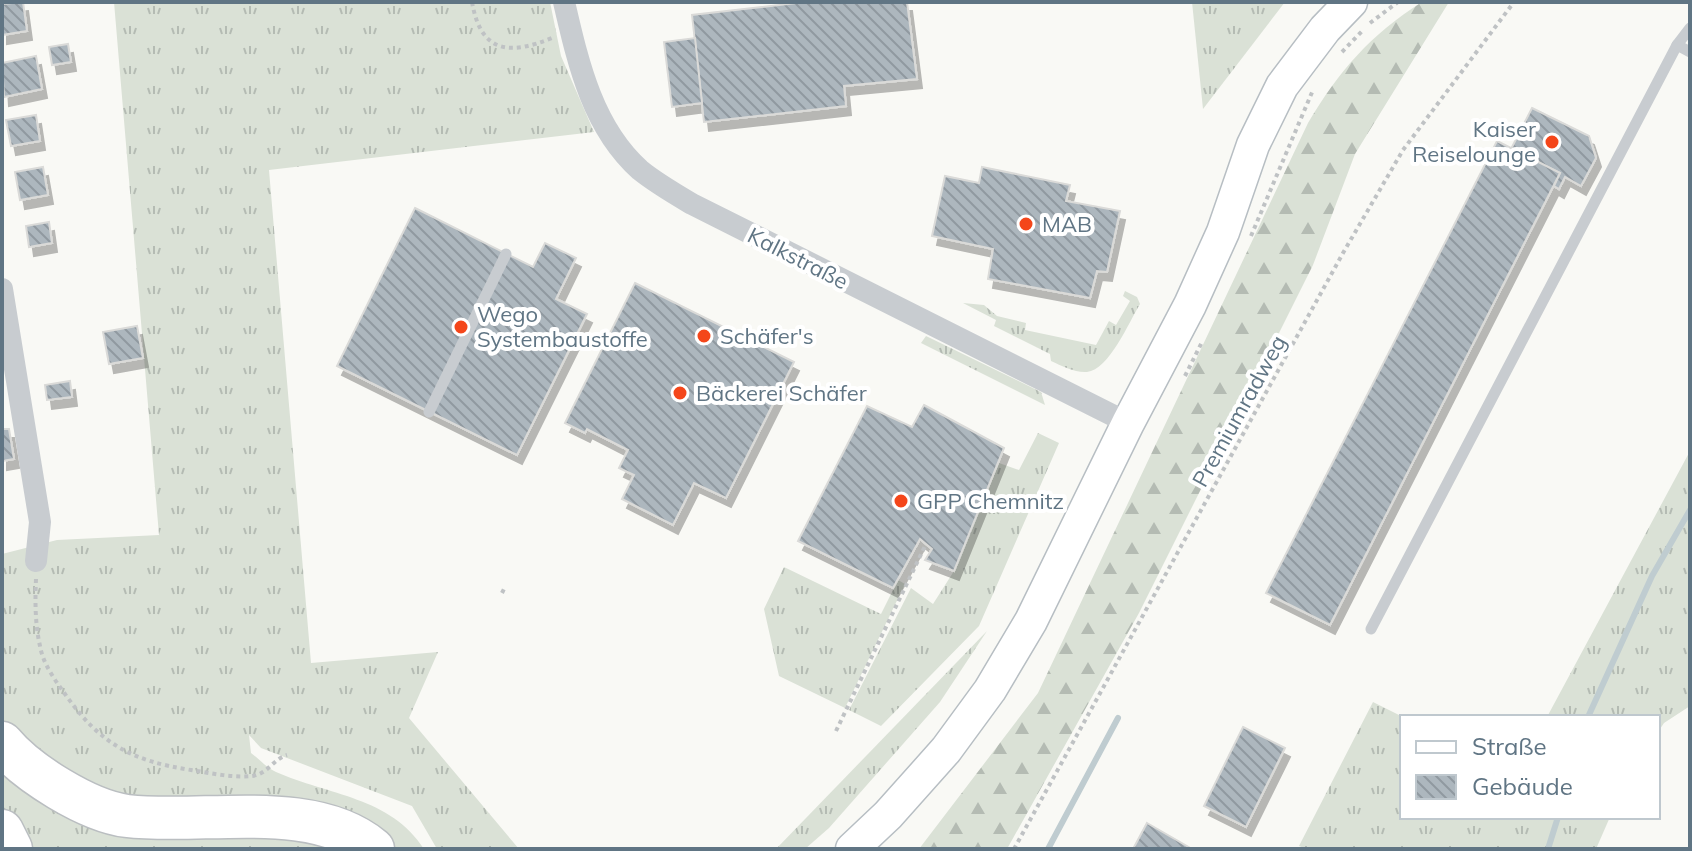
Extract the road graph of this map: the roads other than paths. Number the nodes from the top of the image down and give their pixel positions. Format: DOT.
graph roads {
  1 [pos="564,2"];
  2 [pos="1351,2"];
  3 [pos="1690,28"];
  4 [pos="1677,45"];
  5 [pos="1690,52"];
  6 [pos="506,254"];
  7 [pos="2,289"];
  8 [pos="429,412"];
  9 [pos="1128,423"];
  10 [pos="36,561"];
  11 [pos="1371,629"];
  12 [pos="2,743"];
  13 [pos="2,831"];
  14 [pos="11,849"];
  15 [pos="223,849"];
  16 [pos="325,849"];
  17 [pos="373,849"];
  18 [pos="852,849"];
  1 -- 9 [label="street, Kalkstraße"];
  2 -- 9 [label="main road"];
  3 -- 4 [label="lane"];
  4 -- 5 [label="lane"];
  4 -- 11 [label="lane"];
  6 -- 8 [label="lane"];
  7 -- 10 [label="street"];
  9 -- 18 [label="main road"];
  12 -- 17 [label="highway"];
  13 -- 14 [label="highway"];
  15 -- 16 [label="highway"];
}
